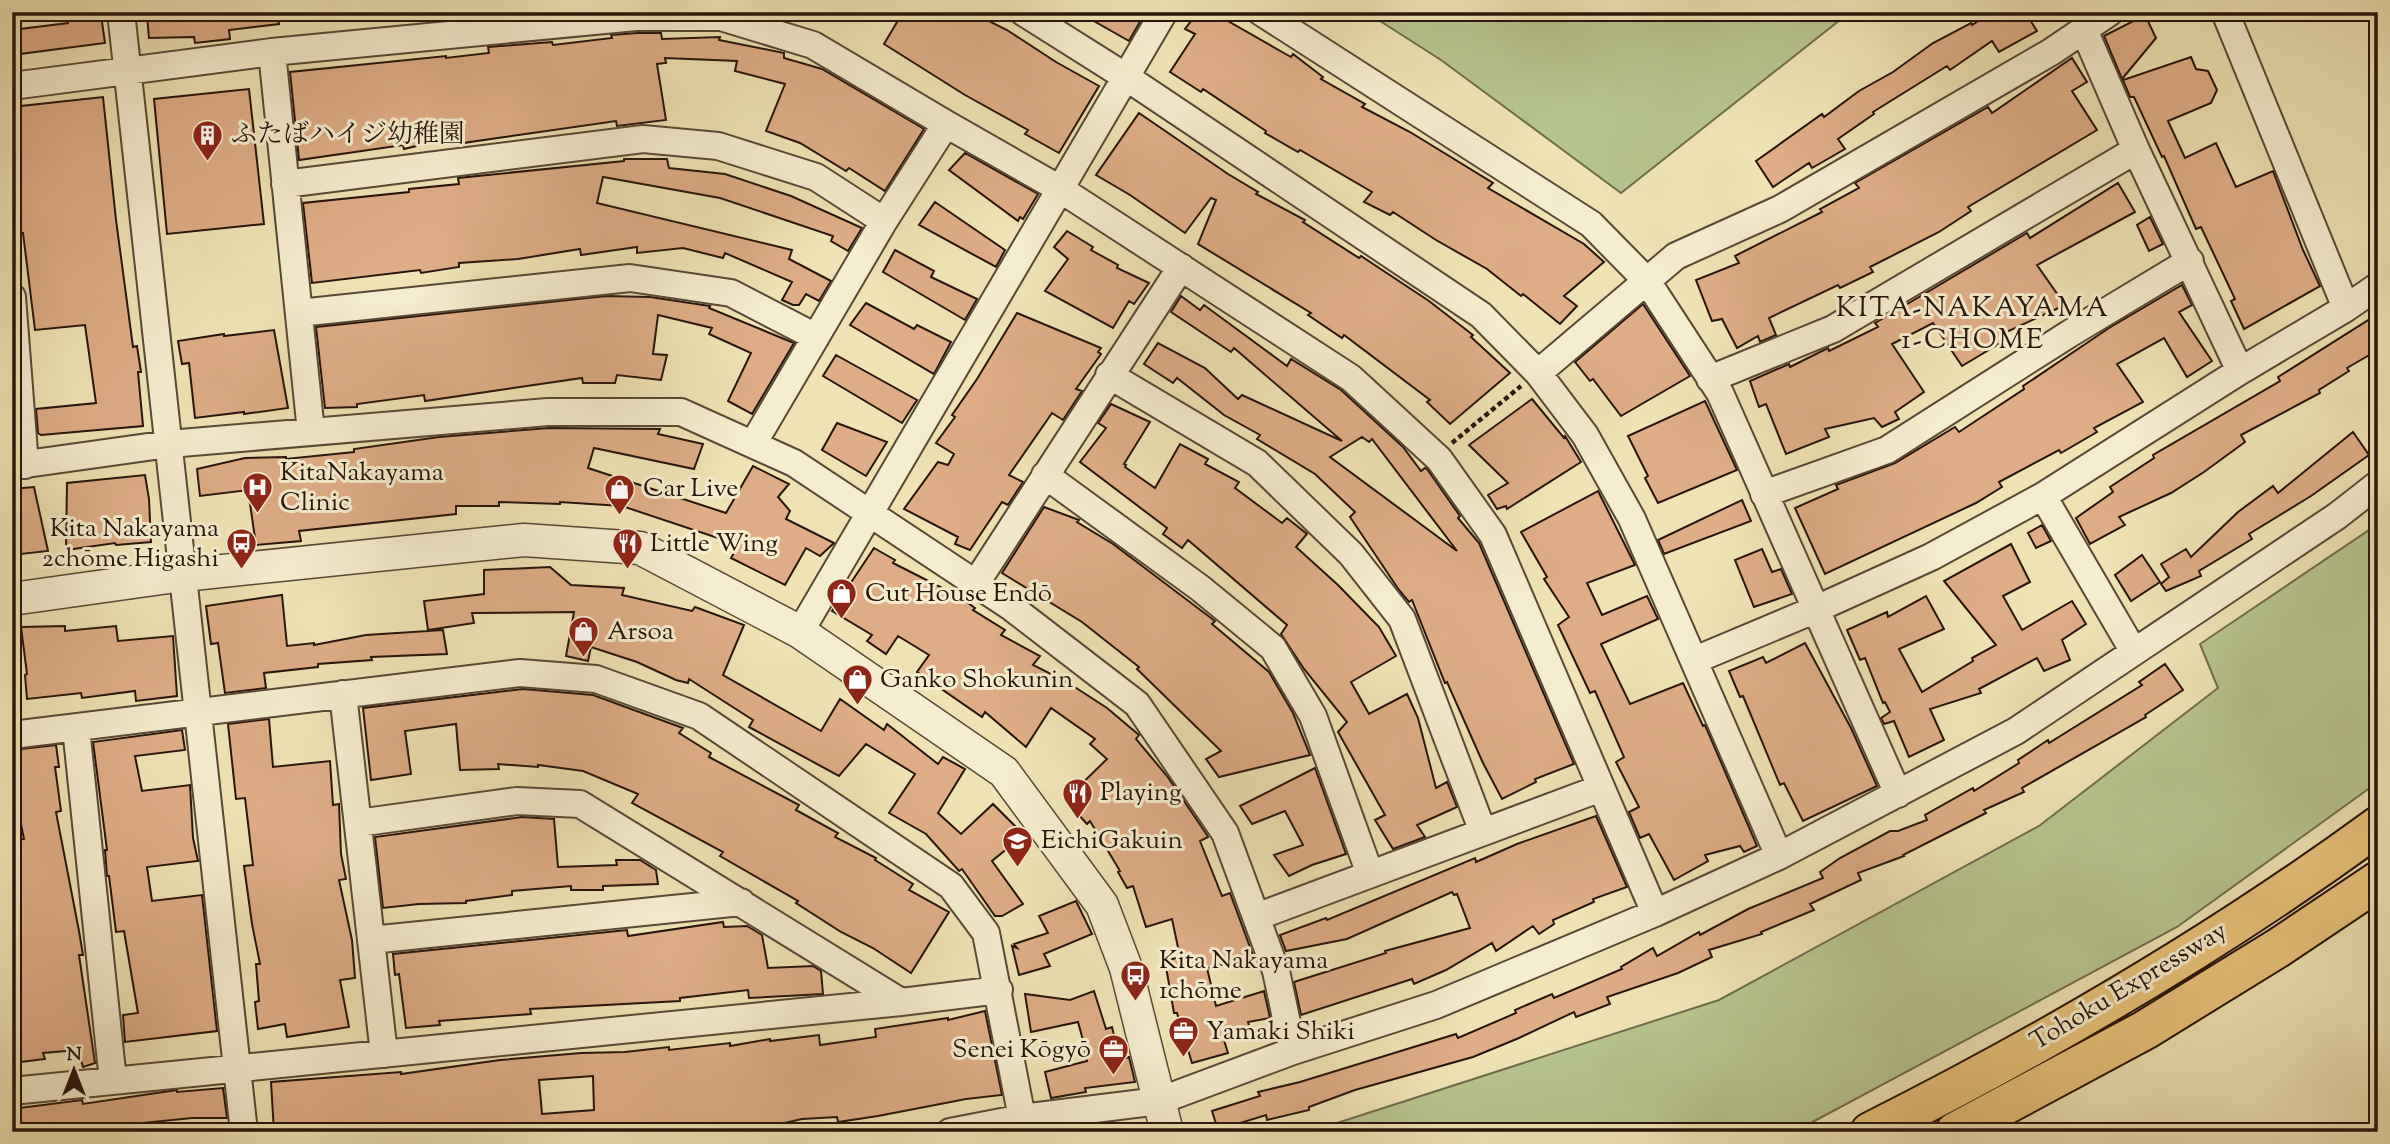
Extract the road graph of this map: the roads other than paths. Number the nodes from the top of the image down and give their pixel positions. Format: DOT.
graph roads {
  1 [pos="121,12"];
  2 [pos="1023,12"];
  3 [pos="1164,12"];
  4 [pos="1261,12"];
  5 [pos="2110,12"];
  6 [pos="2225,12"];
  7 [pos="616,16"];
  8 [pos="2084,30"];
  9 [pos="272,52"];
  10 [pos="128,71"];
  11 [pos="1126,77"];
  12 [pos="12,86"];
  13 [pos="946,124"];
  14 [pos="2136,150"];
  15 [pos="285,184"];
  16 [pos="1060,188"];
  17 [pos="884,220"];
  18 [pos="2190,261"];
  19 [pos="1181,267"];
  20 [pos="1647,281"];
  21 [pos="2374,288"];
  22 [pos="12,297"];
  23 [pos="2346,308"];
  24 [pos="299,313"];
  25 [pos="816,337"];
  26 [pos="14,338"];
  27 [pos="2240,371"];
  28 [pos="1538,373"];
  29 [pos="1109,375"];
  30 [pos="1710,379"];
  31 [pos="311,432"];
  32 [pos="169,444"];
  33 [pos="753,444"];
  34 [pos="19,465"];
  35 [pos="1045,475"];
  36 [pos="2378,484"];
  37 [pos="1764,494"];
  38 [pos="2043,496"];
  39 [pos="869,513"];
  40 [pos="183,575"];
  41 [pos="976,583"];
  42 [pos="12,599"];
  43 [pos="1814,610"];
  44 [pos="800,632"];
  45 [pos="2134,652"];
  46 [pos="1695,660"];
  47 [pos="343,694"];
  48 [pos="198,712"];
  49 [pos="76,728"];
  50 [pos="12,735"];
  51 [pos="1601,788"];
  52 [pos="1898,794"];
  53 [pos="358,823"];
  54 [pos="2378,826"];
  55 [pos="1483,832"];
  56 [pos="1779,856"];
  57 [pos="1370,874"];
  58 [pos="2378,881"];
  59 [pos="741,902"];
  60 [pos="1655,913"];
  61 [pos="1256,917"];
  62 [pos="371,940"];
  63 [pos="999,990"];
  64 [pos="901,1002"];
  65 [pos="1293,1051"];
  66 [pos="384,1054"];
  67 [pos="237,1069"];
  68 [pos="113,1081"];
  69 [pos="12,1091"];
  70 [pos="1159,1101"];
  71 [pos="1022,1118"];
  72 [pos="244,1132"];
  73 [pos="950,1132"];
  74 [pos="1167,1132"];
  75 [pos="1870,1132"];
  76 [pos="1955,1132"];
  1 -- 10 [label="street"];
  2 -- 11 [label="street"];
  3 -- 11 [label="street"];
  4 -- 20 [label="street"];
  5 -- 8 [label="street"];
  6 -- 23 [label="street"];
  7 -- 9 [label="street"];
  7 -- 13 [label="street"];
  8 -- 14 [label="street"];
  8 -- 20 [label="street"];
  9 -- 10 [label="street"];
  9 -- 15 [label="street"];
  10 -- 12 [label="street"];
  10 -- 32 [label="street"];
  11 -- 16 [label="street"];
  11 -- 28 [label="street"];
  13 -- 16 [label="street"];
  13 -- 17 [label="street"];
  14 -- 18 [label="street"];
  14 -- 30 [label="street"];
  15 -- 17 [label="street"];
  15 -- 24 [label="street"];
  16 -- 19 [label="street"];
  16 -- 39 [label="street"];
  17 -- 25 [label="street"];
  18 -- 27 [label="street"];
  18 -- 37 [label="street"];
  19 -- 29 [label="street"];
  19 -- 51 [label="street"];
  20 -- 28 [label="street"];
  20 -- 30 [label="street"];
  21 -- 23 [label="street"];
  22 -- 26 [label="street"];
  23 -- 27 [label="street"];
  24 -- 25 [label="street"];
  24 -- 31 [label="street"];
  25 -- 33 [label="street"];
  26 -- 34 [label="street"];
  27 -- 38 [label="street"];
  28 -- 46 [label="street"];
  29 -- 35 [label="street"];
  29 -- 55 [label="street"];
  30 -- 37 [label="street"];
  31 -- 32 [label="street"];
  31 -- 33 [label="street"];
  32 -- 34 [label="street"];
  32 -- 40 [label="street"];
  33 -- 39 [label="street"];
  35 -- 41 [label="street"];
  35 -- 57 [label="street"];
  36 -- 45 [label="street"];
  37 -- 43 [label="street"];
  38 -- 43 [label="street"];
  38 -- 45 [label="street"];
  39 -- 41 [label="street"];
  39 -- 44 [label="street"];
  40 -- 42 [label="street"];
  40 -- 44 [label="street"];
  40 -- 48 [label="street"];
  41 -- 61 [label="street"];
  43 -- 46 [label="street"];
  43 -- 52 [label="street"];
  44 -- 70 [label="street"];
  45 -- 52 [label="street"];
  46 -- 56 [label="street"];
  47 -- 48 [label="street"];
  47 -- 53 [label="street"];
  47 -- 63 [label="street"];
  48 -- 49 [label="street"];
  48 -- 67 [label="street"];
  49 -- 50 [label="street"];
  49 -- 68 [label="street"];
  51 -- 55 [label="street"];
  51 -- 60 [label="street"];
  52 -- 56 [label="street"];
  53 -- 59 [label="street"];
  53 -- 62 [label="street"];
  54 -- 75 [label="highway, Tohoku Expressway"];
  55 -- 57 [label="street"];
  56 -- 60 [label="street"];
  57 -- 61 [label="street"];
  58 -- 76 [label="highway, Tohoku Expressway"];
  59 -- 62 [label="street"];
  59 -- 64 [label="street"];
  60 -- 65 [label="street"];
  61 -- 65 [label="street"];
  62 -- 66 [label="street"];
  63 -- 64 [label="street"];
  63 -- 71 [label="street"];
  64 -- 66 [label="street"];
  65 -- 70 [label="street"];
  66 -- 67 [label="street"];
  67 -- 68 [label="street"];
  67 -- 72 [label="street"];
  68 -- 69 [label="street"];
  70 -- 71 [label="street"];
  70 -- 74 [label="street"];
  71 -- 73 [label="street"];
}
